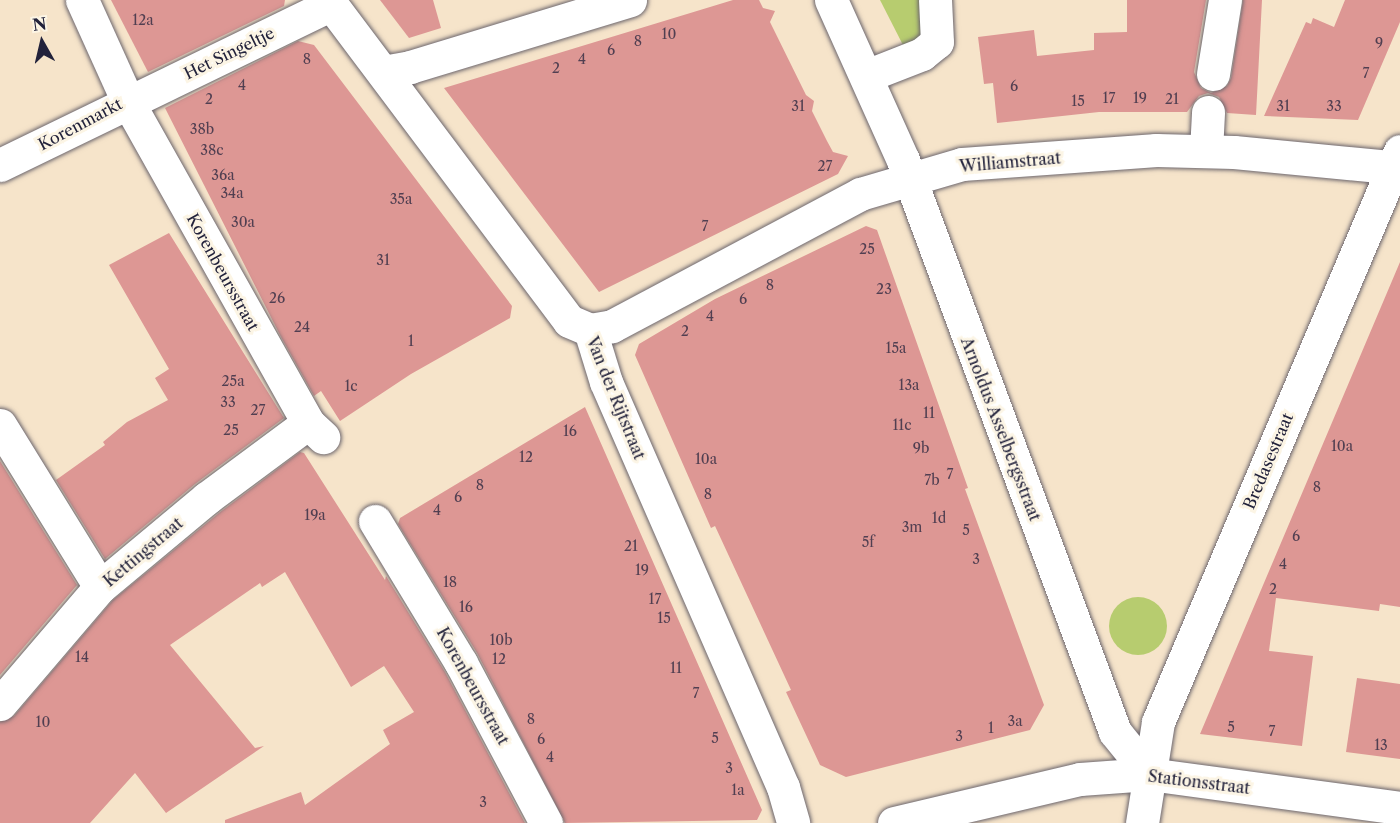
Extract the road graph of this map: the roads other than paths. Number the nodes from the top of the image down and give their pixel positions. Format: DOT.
graph roads {
  1 [pos="82,0"];
  2 [pos="630,0"];
  3 [pos="831,0"];
  4 [pos="934,0"];
  5 [pos="1225,0"];
  6 [pos="329,2"];
  7 [pos="383,72"];
  8 [pos="1213,74"];
  9 [pos="866,76"];
  10 [pos="128,102"];
  11 [pos="1208,112"];
  12 [pos="1206,151"];
  13 [pos="1398,162"];
  14 [pos="0,165"];
  15 [pos="909,178"];
  16 [pos="590,330"];
  17 [pos="0,425"];
  18 [pos="316,430"];
  19 [pos="375,521"];
  20 [pos="100,587"];
  21 [pos="0,704"];
  22 [pos="1149,774"];
  23 [pos="1400,808"];
  24 [pos="546,823"];
  25 [pos="793,823"];
  26 [pos="894,823"];
  27 [pos="1142,823"];
  1 -- 10 [label="street, Korenmarkt"];
  2 -- 7 [label="street"];
  3 -- 9 [label="street, Arnoldus Asselbergsstraat"];
  4 -- 9 [label="street"];
  5 -- 8 [label="street"];
  6 -- 7 [label="street, Van der Rijtstraat"];
  6 -- 10 [label="street, Het Singeltje"];
  7 -- 16 [label="street, Van der Rijtstraat"];
  9 -- 15 [label="street, Arnoldus Asselbergsstraat"];
  10 -- 14 [label="street, Korenmarkt"];
  10 -- 18 [label="street, Korenbeursstraat"];
  11 -- 12 [label="street"];
  12 -- 13 [label="street, Williamstraat"];
  12 -- 15 [label="street, Williamstraat"];
  13 -- 22 [label="street, Bredasestraat"];
  15 -- 16 [label="street, Williamstraat"];
  15 -- 22 [label="street, Arnoldus Asselbergsstraat"];
  16 -- 25 [label="street, Van der Rijtstraat"];
  17 -- 20 [label="street"];
  18 -- 20 [label="street, Kettingstraat"];
  19 -- 24 [label="street, Korenbeursstraat"];
  20 -- 21 [label="street, Kettingstraat"];
  22 -- 23 [label="street, Stationsstraat"];
  22 -- 26 [label="street, Stationsstraat"];
  22 -- 27 [label="street, Bredasestraat"];
}
